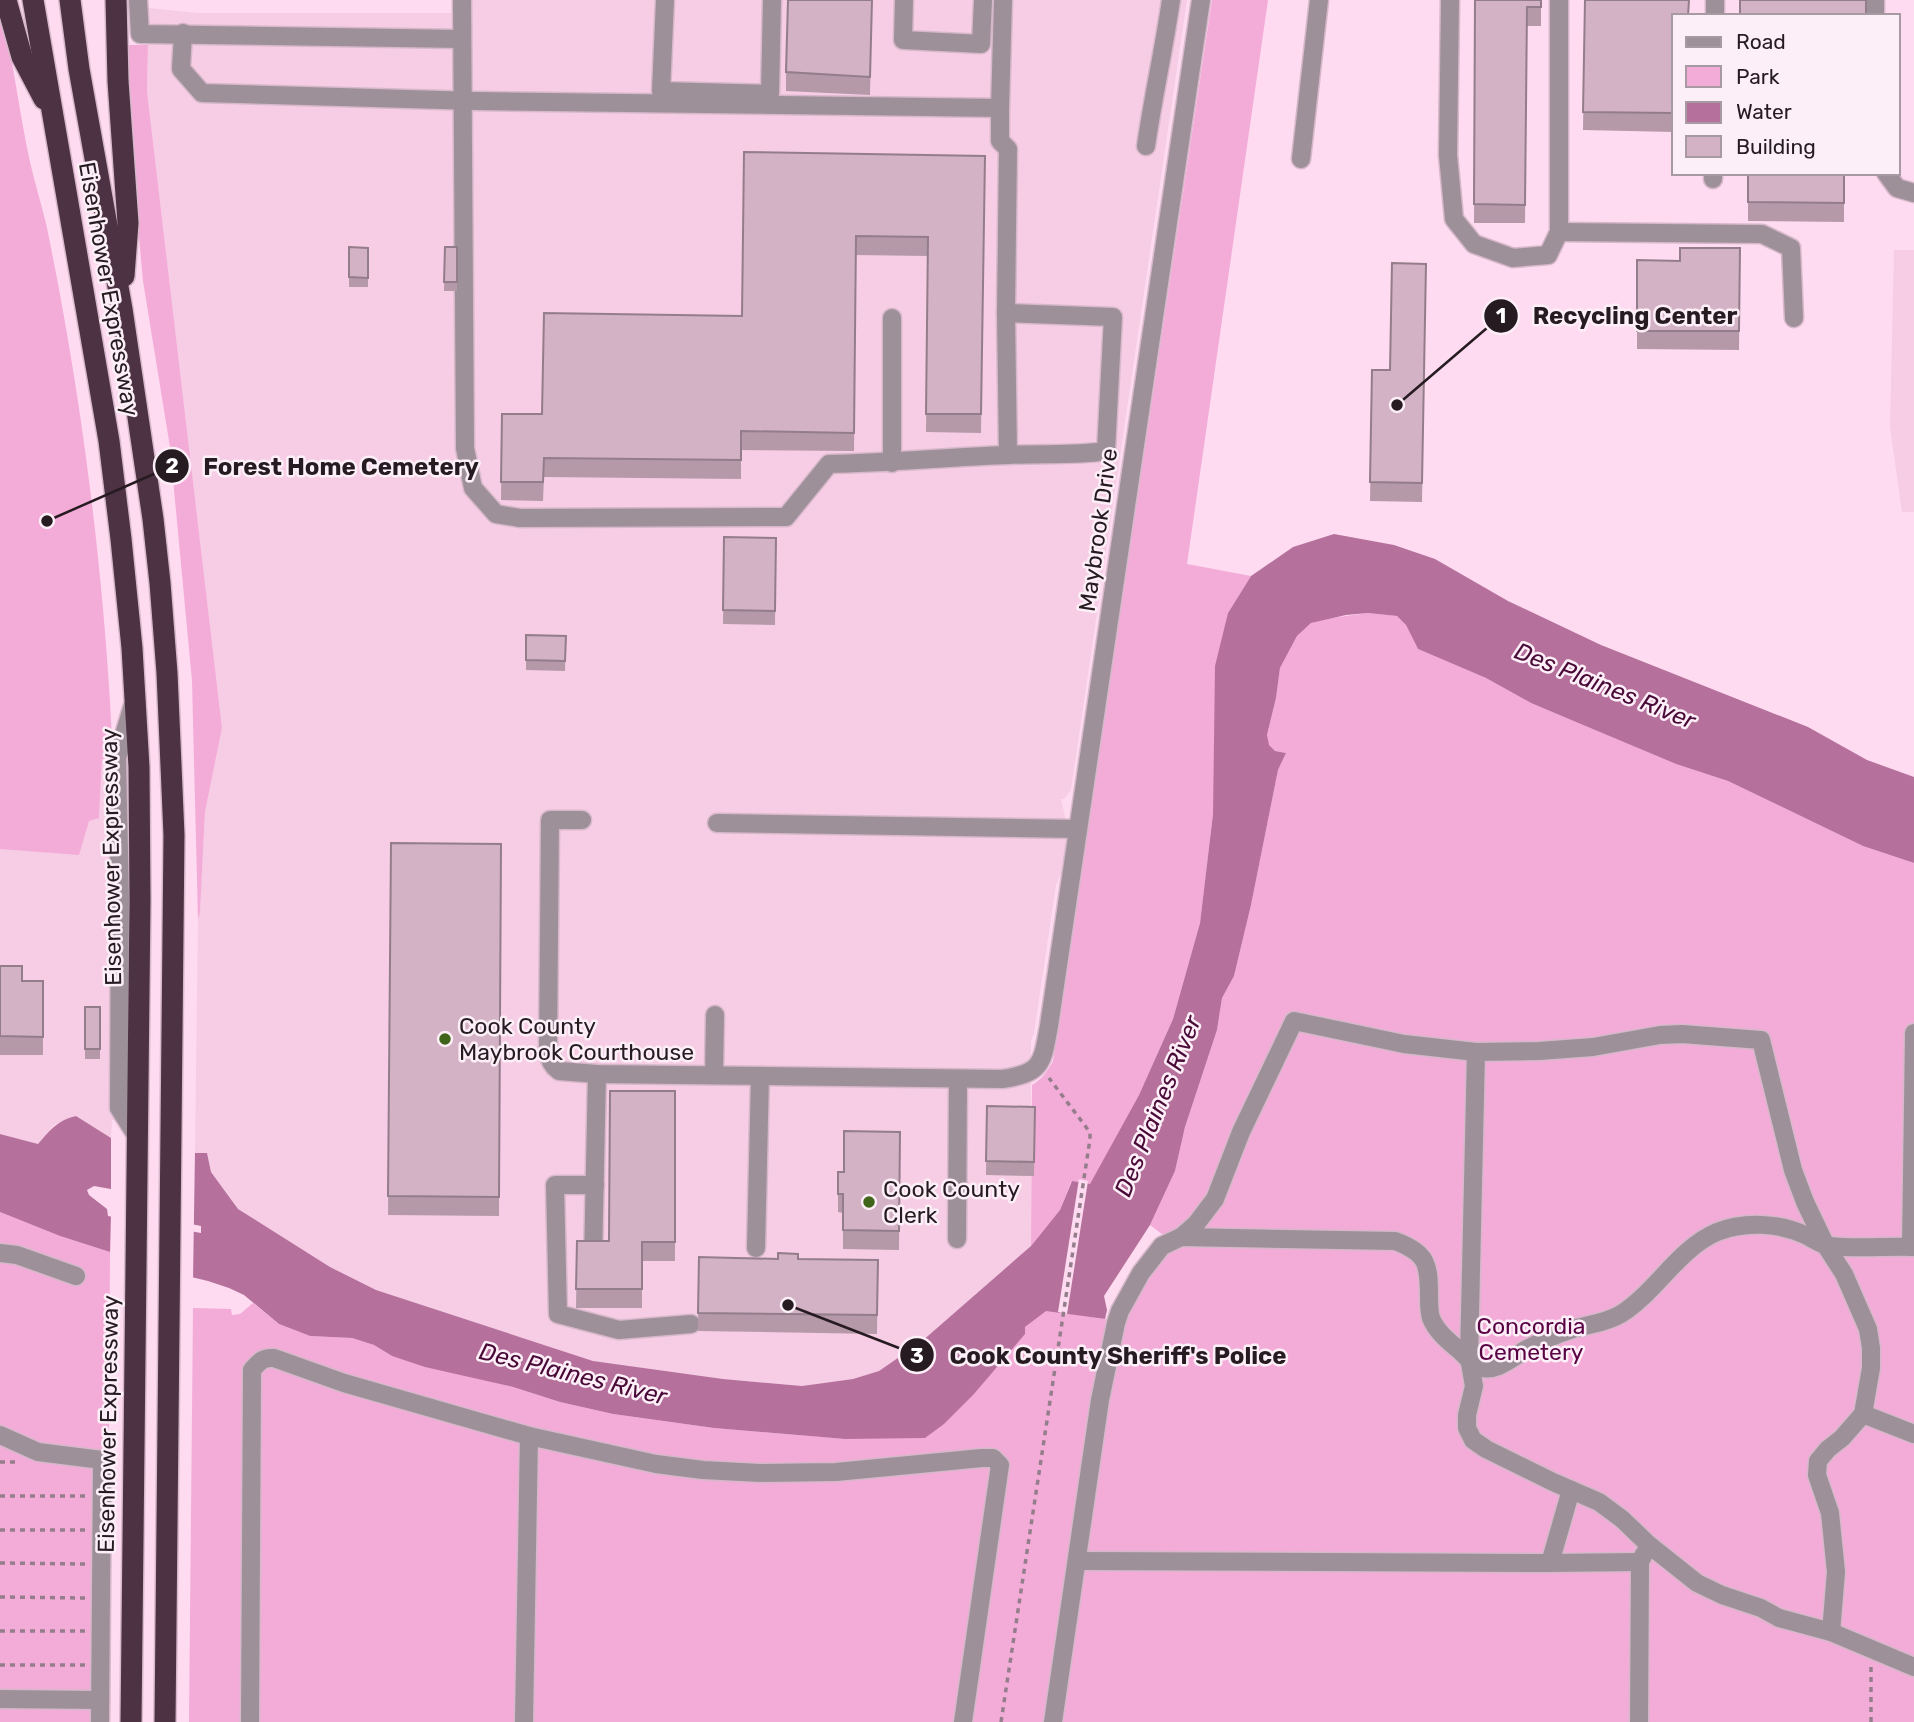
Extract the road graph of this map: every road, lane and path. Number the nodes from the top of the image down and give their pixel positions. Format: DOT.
graph roads {
  1 [pos="6,0"];
  2 [pos="33,0"];
  3 [pos="70,0"];
  4 [pos="116,0"];
  5 [pos="138,0"];
  6 [pos="461,0"];
  7 [pos="665,0"];
  8 [pos="772,0"];
  9 [pos="904,0"];
  10 [pos="983,0"];
  11 [pos="1003,0"];
  12 [pos="1171,0"];
  13 [pos="1201,0"];
  14 [pos="1319,0"];
  15 [pos="1450,0"];
  16 [pos="1559,0"];
  17 [pos="183,33"];
  18 [pos="461,39"];
  19 [pos="462,101"];
  20 [pos="1000,108"];
  21 [pos="52,116"];
  22 [pos="1146,146"];
  23 [pos="1301,159"];
  24 [pos="1887,175"];
  25 [pos="1914,194"];
  26 [pos="1559,232"];
  27 [pos="122,309"];
  28 [pos="1006,313"];
  29 [pos="892,318"];
  30 [pos="1794,318"];
  31 [pos="1007,455"];
  32 [pos="892,463"];
  33 [pos="582,820"];
  34 [pos="717,823"];
  35 [pos="1078,829"];
  36 [pos="715,1015"];
  37 [pos="1914,1033"];
  38 [pos="1476,1052"];
  39 [pos="1039,1066"];
  40 [pos="597,1074"];
  41 [pos="714,1075"];
  42 [pos="760,1076"];
  43 [pos="958,1079"];
  44 [pos="595,1185"];
  45 [pos="1181,1237"];
  46 [pos="957,1239"];
  47 [pos="1826,1246"];
  48 [pos="1913,1247"];
  49 [pos="757,1248"];
  50 [pos="0,1253"];
  51 [pos="593,1260"];
  52 [pos="76,1276"];
  53 [pos="691,1324"];
  54 [pos="1469,1358"];
  55 [pos="1863,1415"];
  56 [pos="1914,1434"];
  57 [pos="0,1435"];
  58 [pos="529,1436"];
  59 [pos="1572,1490"];
  60 [pos="0,1496"];
  61 [pos="102,1497"];
  62 [pos="0,1530"];
  63 [pos="101,1531"];
  64 [pos="1648,1544"];
  65 [pos="1078,1561"];
  66 [pos="1640,1562"];
  67 [pos="0,1563"];
  68 [pos="1550,1563"];
  69 [pos="101,1564"];
  70 [pos="0,1597"];
  71 [pos="101,1598"];
  72 [pos="0,1631"];
  73 [pos="101,1632"];
  74 [pos="1831,1632"];
  75 [pos="1871,1649"];
  76 [pos="0,1665"];
  77 [pos="101,1665"];
  78 [pos="1914,1667"];
  79 [pos="0,1699"];
  80 [pos="100,1700"];
  81 [pos="100,1722"];
  82 [pos="131,1722"];
  83 [pos="165,1722"];
  84 [pos="250,1722"];
  85 [pos="524,1722"];
  86 [pos="963,1722"];
  87 [pos="1001,1722"];
  88 [pos="1053,1722"];
  89 [pos="1639,1722"];
  90 [pos="1871,1722"];
  1 -- 21 [label="highway"];
  2 -- 21 [label="highway, Eisenhower Expressway"];
  3 -- 27 [label="highway, Eisenhower Expressway"];
  4 -- 27 [label="highway"];
  5 -- 17 [label="street"];
  6 -- 18 [label="street"];
  7 -- 8 [label="street"];
  9 -- 10 [label="street"];
  11 -- 20 [label="street"];
  12 -- 22 [label="street"];
  13 -- 35 [label="street, Maybrook Drive"];
  14 -- 23 [label="street"];
  15 -- 26 [label="street"];
  16 -- 26 [label="street"];
  17 -- 18 [label="street"];
  17 -- 19 [label="street"];
  18 -- 19 [label="street"];
  19 -- 20 [label="street"];
  19 -- 32 [label="street"];
  20 -- 28 [label="street"];
  21 -- 82 [label="highway, Eisenhower Expressway"];
  24 -- 25 [label="street"];
  26 -- 30 [label="street"];
  27 -- 83 [label="highway, Eisenhower Expressway"];
  28 -- 31 [label="street"];
  28 -- 31 [label="street"];
  29 -- 32 [label="street"];
  31 -- 32 [label="street"];
  33 -- 40 [label="street"];
  34 -- 35 [label="street"];
  35 -- 39 [label="street, Maybrook Drive"];
  36 -- 41 [label="street"];
  37 -- 48 [label="street"];
  38 -- 45 [label="street"];
  38 -- 47 [label="street"];
  38 -- 54 [label="street"];
  39 -- 43 [label="street"];
  39 -- 87 [label="path"];
  40 -- 41 [label="street"];
  40 -- 44 [label="street"];
  41 -- 42 [label="street"];
  42 -- 43 [label="street"];
  42 -- 49 [label="street"];
  43 -- 46 [label="street"];
  44 -- 51 [label="street"];
  44 -- 53 [label="street"];
  45 -- 54 [label="street"];
  45 -- 65 [label="street"];
  47 -- 48 [label="street"];
  47 -- 54 [label="street"];
  47 -- 55 [label="street"];
  50 -- 52 [label="street"];
  54 -- 59 [label="street"];
  55 -- 56 [label="street"];
  55 -- 74 [label="street"];
  57 -- 61 [label="street"];
  58 -- 84 [label="street"];
  58 -- 85 [label="street"];
  58 -- 86 [label="street"];
  59 -- 64 [label="street"];
  59 -- 68 [label="street"];
  60 -- 61 [label="path"];
  61 -- 63 [label="street"];
  62 -- 63 [label="path"];
  63 -- 69 [label="street"];
  64 -- 66 [label="street"];
  64 -- 74 [label="street"];
  65 -- 68 [label="street"];
  65 -- 88 [label="street"];
  66 -- 68 [label="street"];
  66 -- 89 [label="street"];
  67 -- 69 [label="path"];
  69 -- 71 [label="street"];
  70 -- 71 [label="path"];
  71 -- 73 [label="street"];
  72 -- 73 [label="path"];
  73 -- 77 [label="street"];
  74 -- 75 [label="street"];
  75 -- 78 [label="street"];
  75 -- 90 [label="path"];
  76 -- 77 [label="path"];
  77 -- 80 [label="street"];
  79 -- 80 [label="street"];
  80 -- 81 [label="street"];
}
